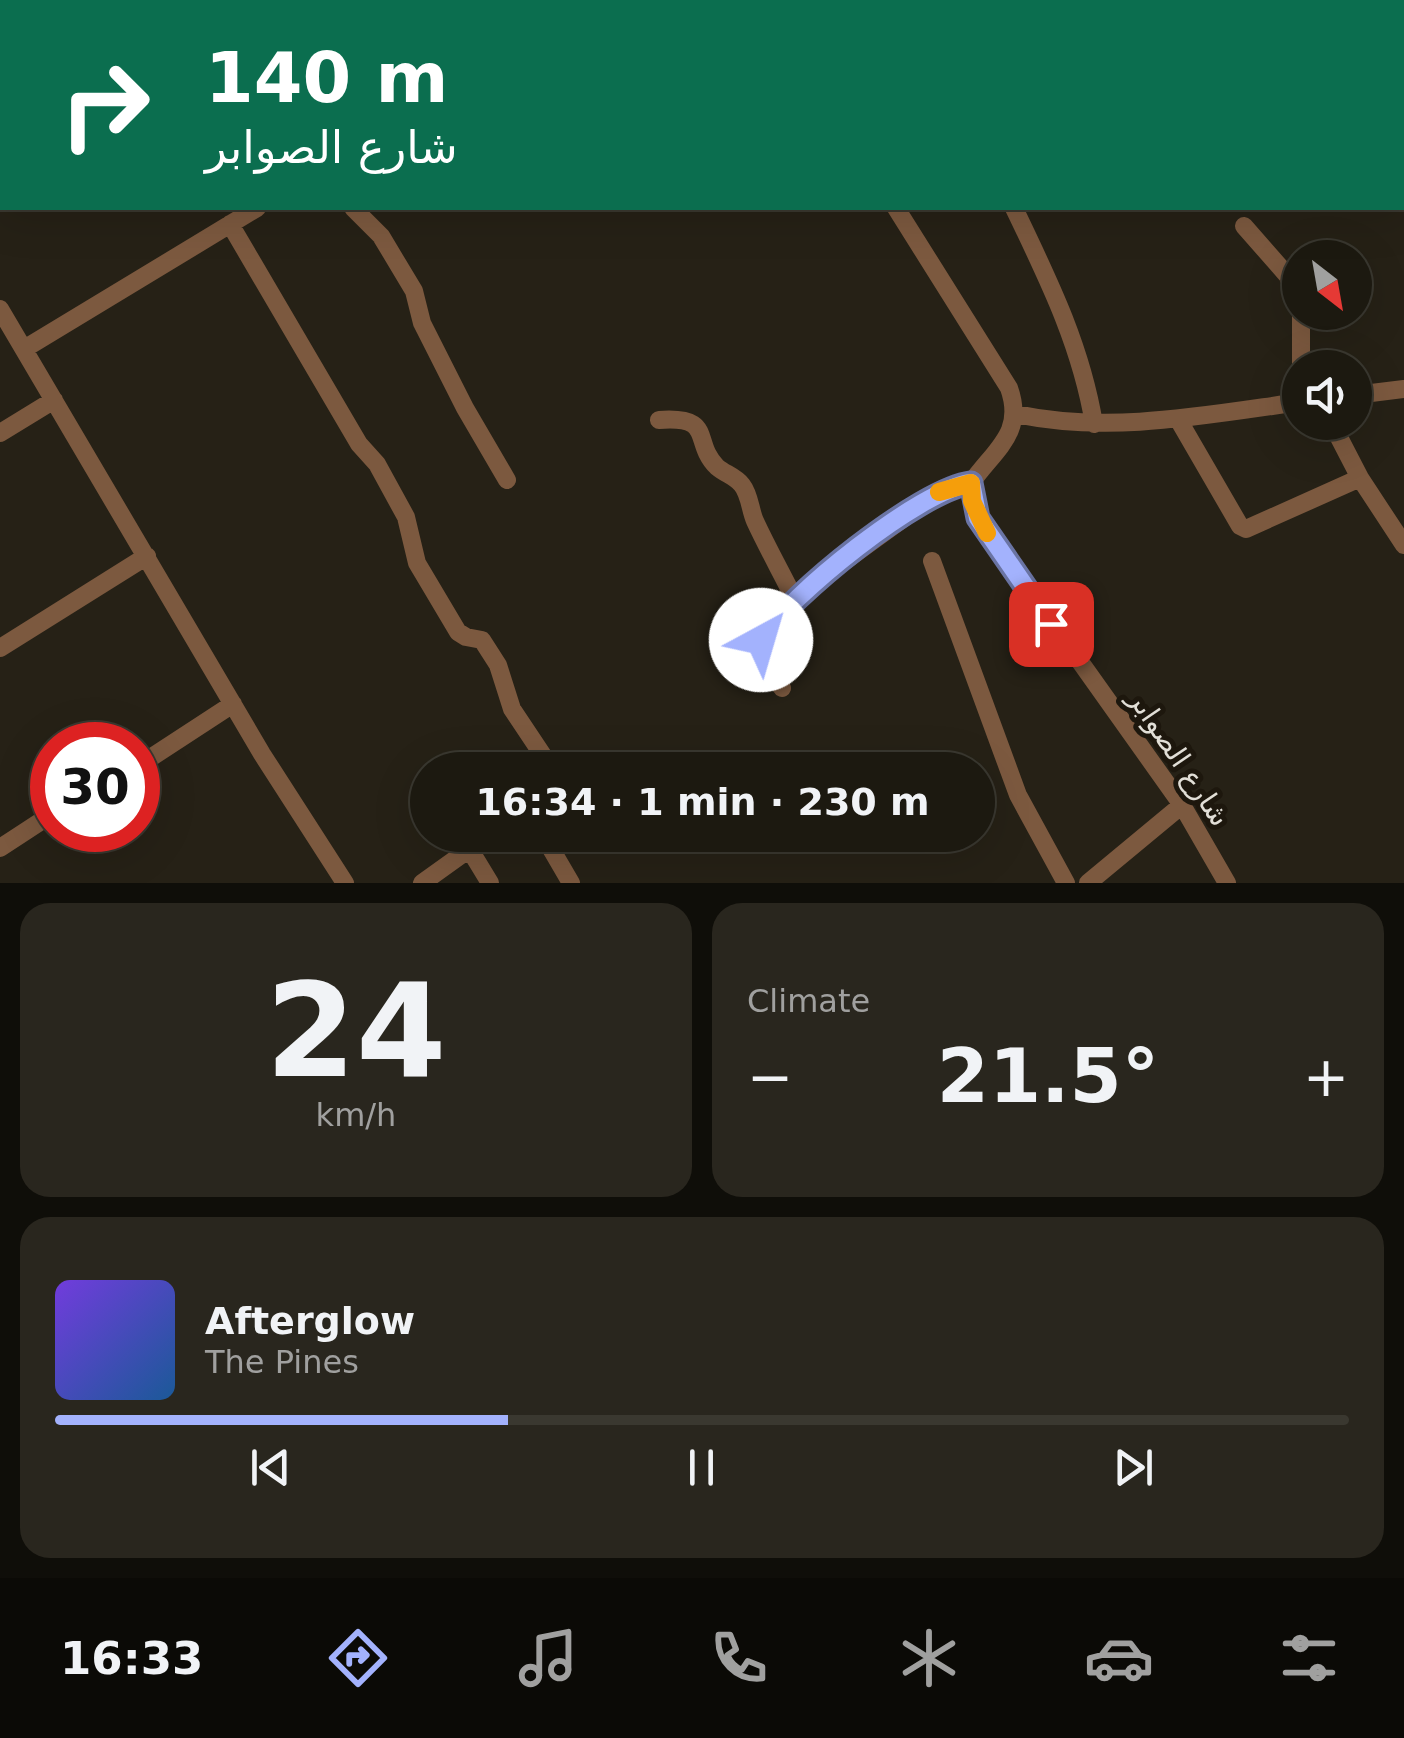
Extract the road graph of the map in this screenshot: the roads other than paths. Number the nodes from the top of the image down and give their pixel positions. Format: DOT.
graph roads {
  1 [pos="254,210"];
  2 [pos="355,210"];
  3 [pos="897,210"];
  4 [pos="1015,210"];
  5 [pos="230,224"];
  6 [pos="1244,226"];
  7 [pos="1282,269"];
  8 [pos="0,309"];
  9 [pos="24,349"];
  10 [pos="1404,389"];
  11 [pos="1372,392"];
  12 [pos="54,400"];
  13 [pos="1282,403"];
  14 [pos="1016,414"];
  15 [pos="1178,419"];
  16 [pos="659,420"];
  17 [pos="1094,424"];
  18 [pos="0,434"];
  19 [pos="1340,440"];
  20 [pos="1360,478"];
  21 [pos="507,480"];
  22 [pos="971,483"];
  23 [pos="1404,545"];
  24 [pos="147,556"];
  25 [pos="932,561"];
  26 [pos="794,598"];
  27 [pos="0,648"];
  28 [pos="782,688"];
  29 [pos="233,704"];
  30 [pos="160,752"];
  31 [pos="541,752"];
  32 [pos="1182,805"];
  33 [pos="30,828"];
  34 [pos="0,848"];
  35 [pos="467,852"];
  36 [pos="471,852"];
  37 [pos="553,852"];
  38 [pos="345,883"];
  39 [pos="422,883"];
  40 [pos="490,883"];
  41 [pos="571,883"];
  42 [pos="1066,883"];
  43 [pos="1088,883"];
  44 [pos="1227,883"];
  1 -- 5 [label="street"];
  2 -- 21 [label="street"];
  3 -- 14 [label="street"];
  4 -- 17 [label="street"];
  5 -- 9 [label="street"];
  5 -- 31 [label="street"];
  6 -- 7 [label="street"];
  8 -- 9 [label="street"];
  9 -- 12 [label="street"];
  10 -- 11 [label="street"];
  12 -- 18 [label="street"];
  12 -- 24 [label="street"];
  13 -- 15 [label="street"];
  14 -- 17 [label="street"];
  14 -- 22 [label="street"];
  15 -- 17 [label="street"];
  15 -- 20 [label="street"];
  16 -- 26 [label="street"];
  19 -- 20 [label="street"];
  20 -- 23 [label="street"];
  22 -- 26 [label="street"];
  22 -- 32 [label="street, شارع الصوابر"];
  24 -- 27 [label="street"];
  24 -- 29 [label="street"];
  25 -- 42 [label="street"];
  26 -- 28 [label="street"];
  29 -- 30 [label="street"];
  29 -- 38 [label="street"];
  32 -- 43 [label="street"];
  32 -- 44 [label="street, شارع الصوابر"];
  33 -- 34 [label="street"];
  35 -- 39 [label="street"];
  36 -- 40 [label="street"];
  37 -- 41 [label="street"];
}
